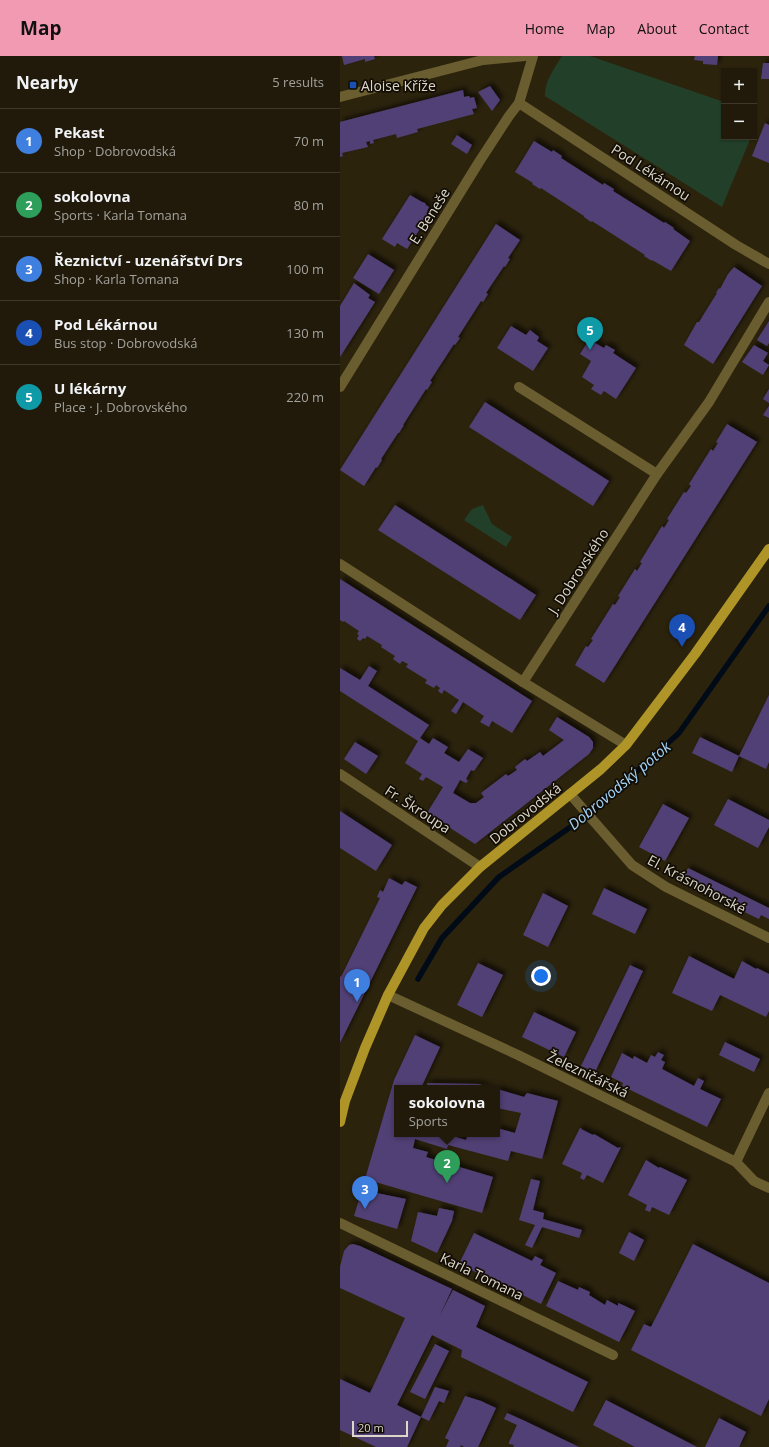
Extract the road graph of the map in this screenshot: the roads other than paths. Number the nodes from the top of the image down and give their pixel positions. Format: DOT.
graph roads {
  1 [pos="525,56"];
  2 [pos="533,56"];
  3 [pos="340,97"];
  4 [pos="519,103"];
  5 [pos="769,264"];
  6 [pos="769,302"];
  7 [pos="340,387"];
  8 [pos="518,387"];
  9 [pos="657,474"];
  10 [pos="769,549"];
  11 [pos="340,564"];
  12 [pos="523,682"];
  13 [pos="626,745"];
  14 [pos="340,774"];
  15 [pos="570,794"];
  16 [pos="480,868"];
  17 [pos="769,938"];
  18 [pos="388,994"];
  19 [pos="769,1093"];
  20 [pos="340,1122"];
  21 [pos="736,1162"];
  22 [pos="769,1188"];
  23 [pos="340,1223"];
  24 [pos="613,1355"];
  1 -- 3 [label="street"];
  2 -- 4 [label="street, E. Beneše"];
  4 -- 5 [label="street, Pod Lékárnou"];
  4 -- 7 [label="street, E. Beneše"];
  6 -- 9 [label="street, J. Dobrovského"];
  8 -- 9 [label="street"];
  9 -- 12 [label="street, J. Dobrovského"];
  10 -- 13 [label="main road, Dobrovodská"];
  11 -- 12 [label="street"];
  12 -- 13 [label="street"];
  13 -- 15 [label="main road, Dobrovodská"];
  14 -- 16 [label="street, Fr. Škroupa"];
  15 -- 16 [label="main road, Dobrovodská"];
  15 -- 17 [label="street, El. Krásnohorské"];
  16 -- 18 [label="main road, Dobrovodská"];
  18 -- 20 [label="main road, Dobrovodská"];
  18 -- 21 [label="street, Železničářská"];
  19 -- 21 [label="street"];
  21 -- 22 [label="street, Železničářská"];
  23 -- 24 [label="street, Karla Tomana"];
}
